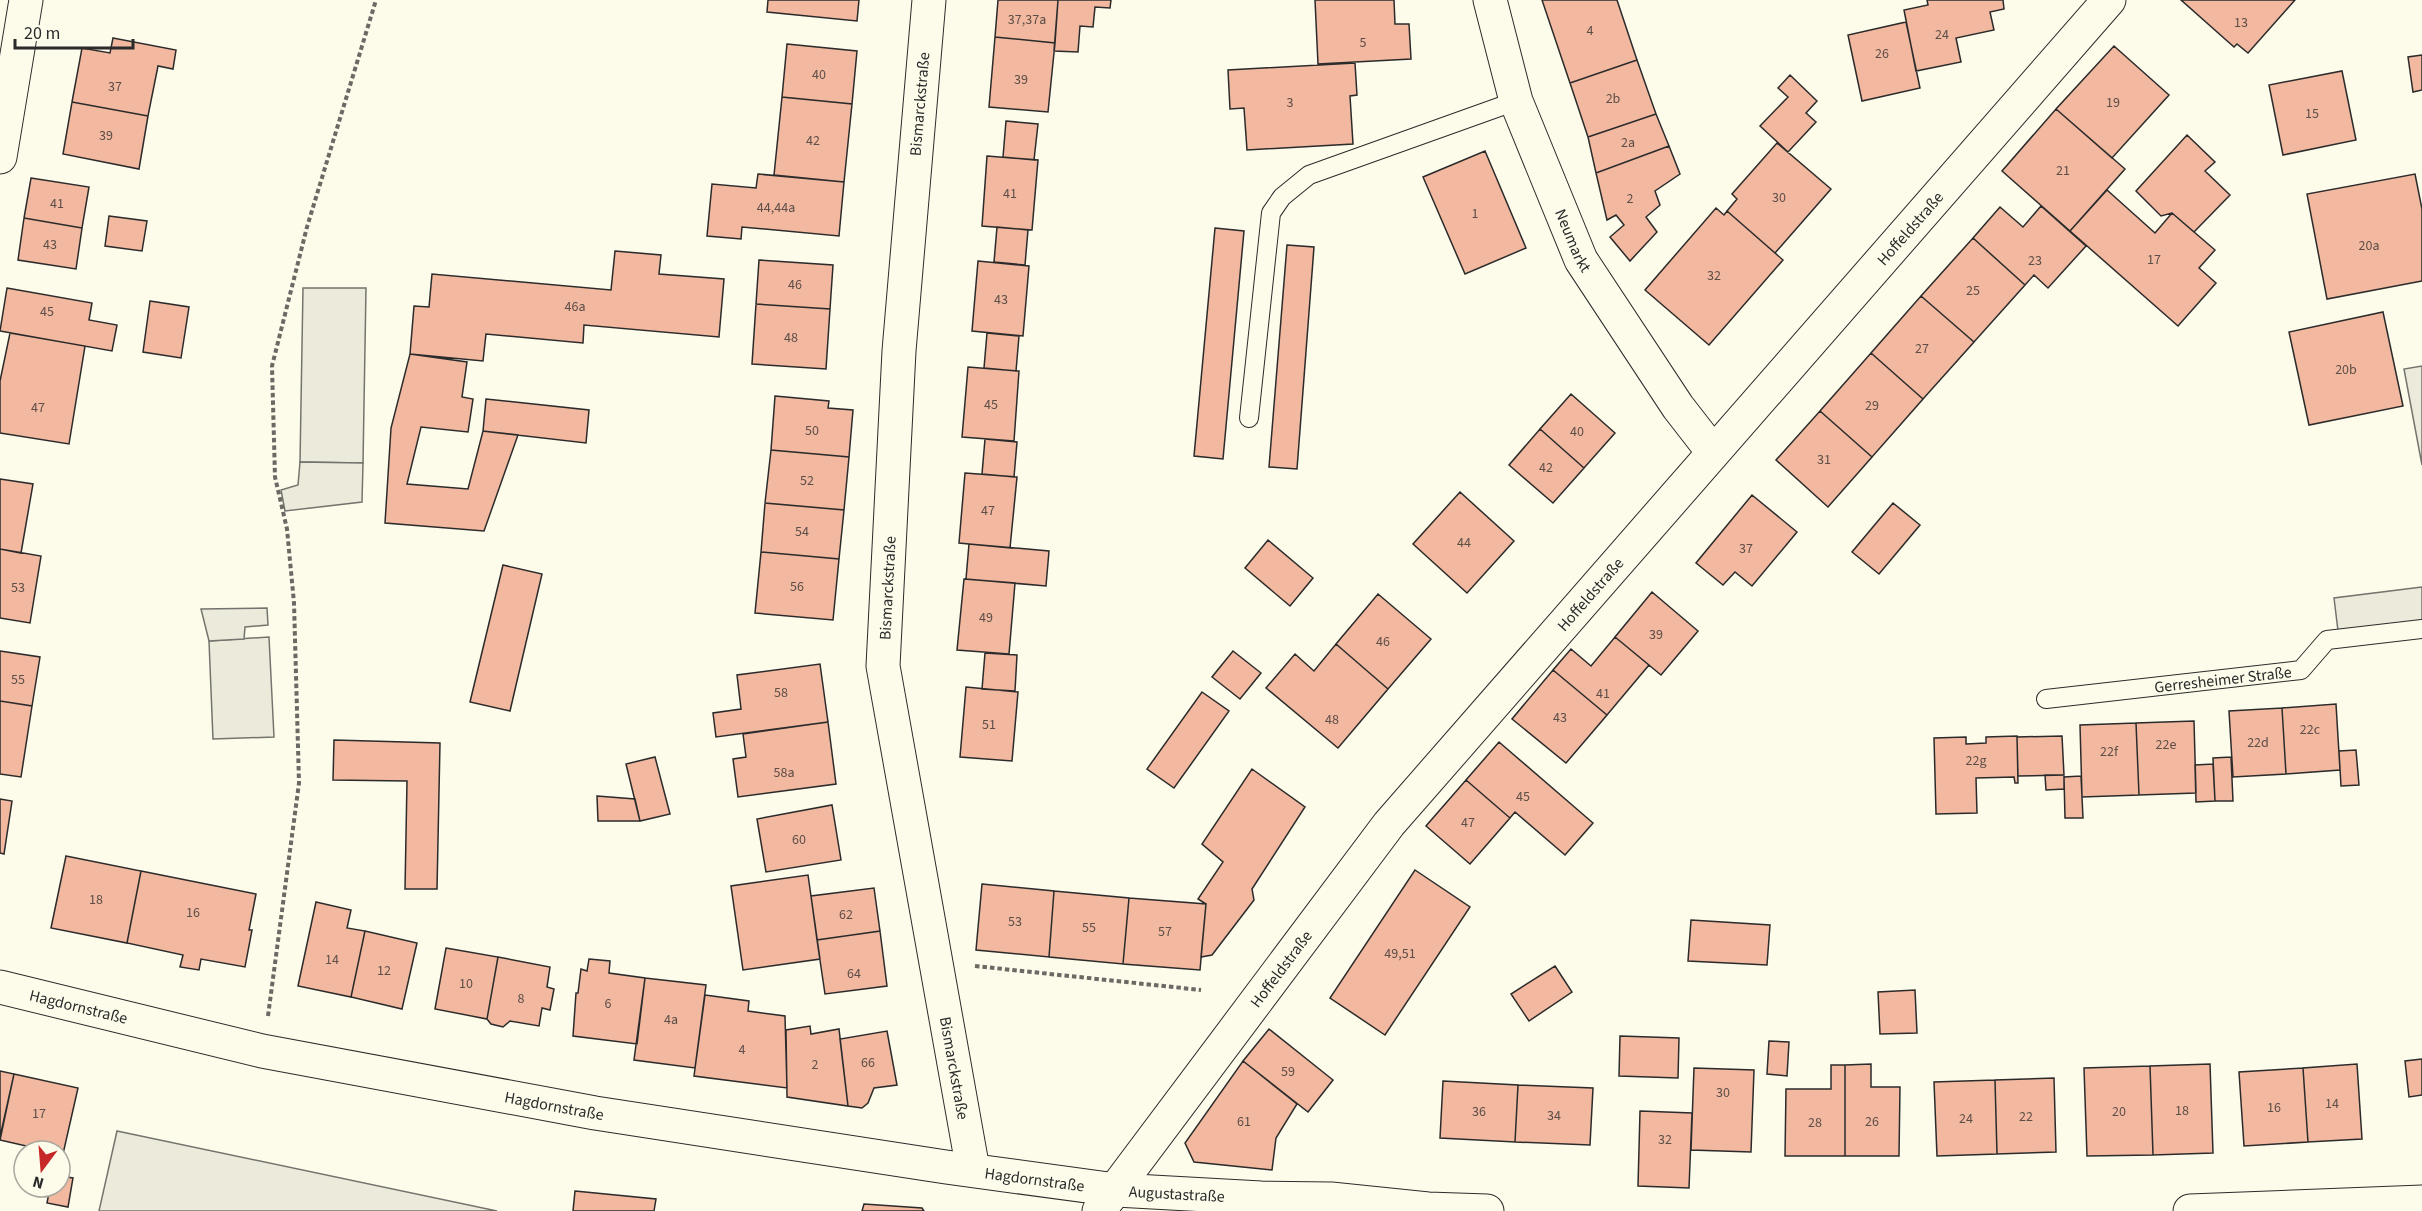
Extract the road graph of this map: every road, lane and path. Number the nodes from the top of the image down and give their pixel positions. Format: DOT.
graph roads {
  1 [pos="26,0"];
  2 [pos="376,0"];
  3 [pos="929,0"];
  4 [pos="1490,0"];
  5 [pos="2109,0"];
  6 [pos="1516,100"];
  7 [pos="0,157"];
  8 [pos="1249,418"];
  9 [pos="1713,452"];
  10 [pos="2422,629"];
  11 [pos="2046,699"];
  12 [pos="971,966"];
  13 [pos="0,987"];
  14 [pos="1201,990"];
  15 [pos="269,1014"];
  16 [pos="973,1170"];
  17 [pos="1108,1200"];
  18 [pos="2422,1202"];
  19 [pos="1487,1211"];
  20 [pos="2190,1211"];
  1 -- 7 [label="street"];
  2 -- 15 [label="path"];
  3 -- 16 [label="street, Bismarckstraße"];
  4 -- 6 [label="street, Neumarkt"];
  5 -- 9 [label="street, Hoffeldstraße"];
  6 -- 8 [label="lane"];
  6 -- 9 [label="street, Neumarkt"];
  9 -- 17 [label="street, Hoffeldstraße"];
  10 -- 11 [label="lane, Gerresheimer Straße"];
  12 -- 14 [label="path"];
  13 -- 16 [label="street, Hagdornstraße"];
  16 -- 17 [label="street, Hagdornstraße"];
  17 -- 19 [label="street, Augustastraße"];
  18 -- 20 [label="street"];
}
